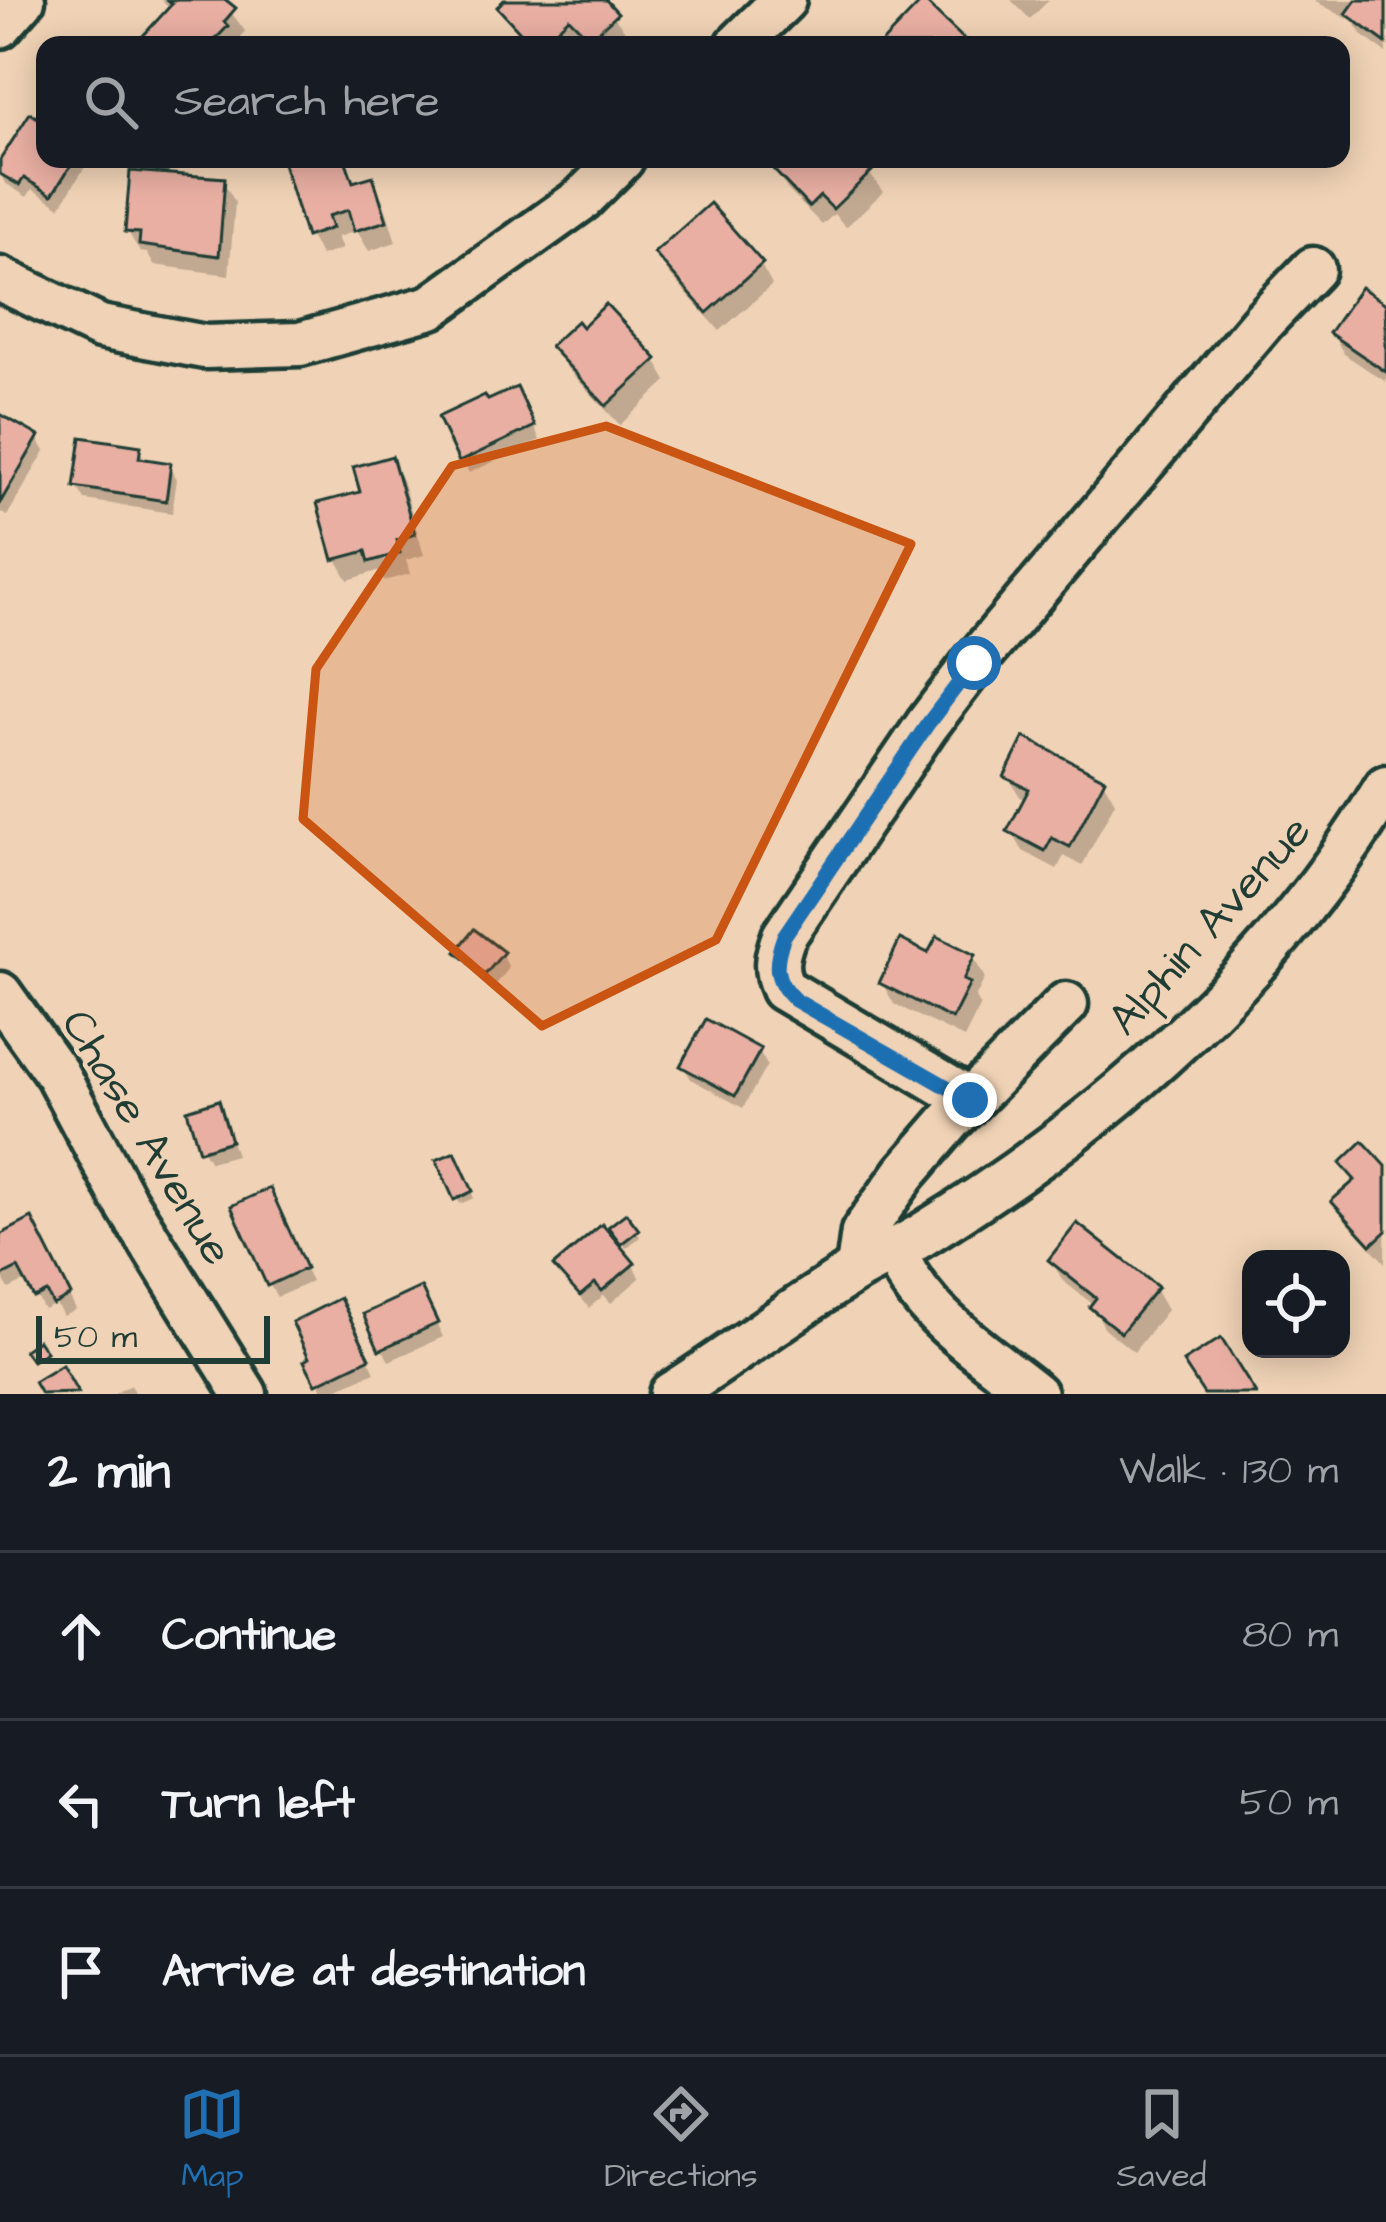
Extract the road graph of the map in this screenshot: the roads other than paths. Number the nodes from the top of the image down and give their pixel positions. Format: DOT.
graph roads {
  1 [pos="23,0"];
  2 [pos="784,0"];
  3 [pos="0,26"];
  4 [pos="747,36"];
  5 [pos="613,168"];
  6 [pos="1313,269"];
  7 [pos="0,279"];
  8 [pos="1386,787"];
  9 [pos="0,994"];
  10 [pos="1066,1004"];
  11 [pos="970,1100"];
  12 [pos="877,1259"];
  13 [pos="245,1394"];
  14 [pos="671,1394"];
  15 [pos="1035,1394"];
  1 -- 3 [label="street"];
  2 -- 4 [label="street"];
  5 -- 7 [label="street"];
  6 -- 11 [label="street"];
  8 -- 12 [label="street, Alphin Avenue"];
  9 -- 13 [label="street, Chase Avenue"];
  10 -- 11 [label="street"];
  11 -- 12 [label="street"];
  12 -- 14 [label="street, Alphin Avenue"];
  12 -- 15 [label="street"];
}
